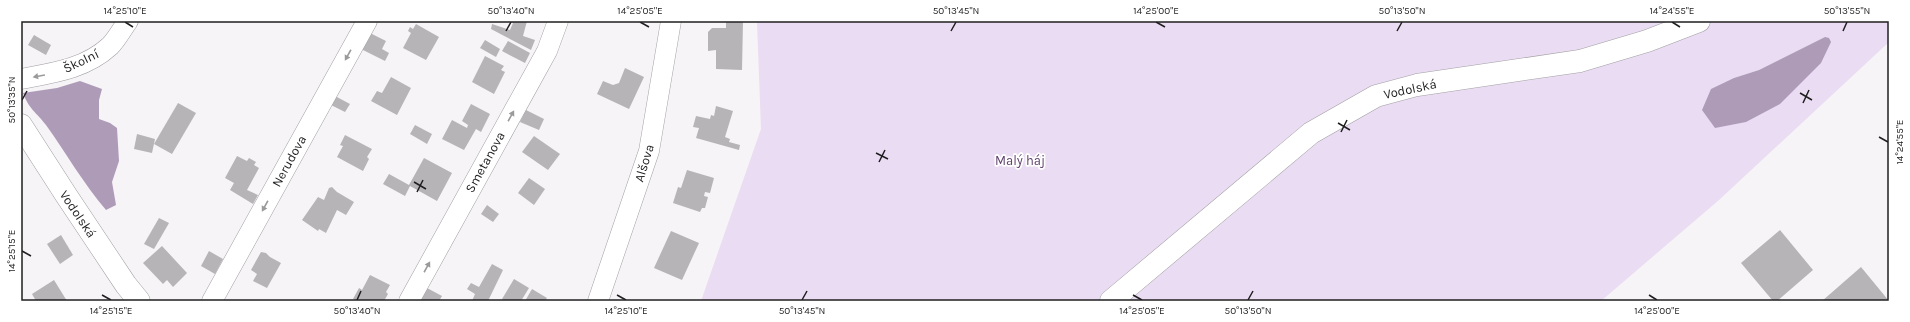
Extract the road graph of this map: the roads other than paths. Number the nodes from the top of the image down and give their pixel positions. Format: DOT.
graph roads {
  1 [pos="128,21"];
  2 [pos="367,21"];
  3 [pos="558,21"];
  4 [pos="671,21"];
  5 [pos="1699,21"];
  6 [pos="21,79"];
  7 [pos="21,124"];
  8 [pos="139,301"];
  9 [pos="212,301"];
  10 [pos="409,301"];
  11 [pos="598,301"];
  12 [pos="1111,301"];
  1 -- 6 [label="street, Školní, one-way"];
  2 -- 9 [label="street, Nerudova, one-way"];
  10 -- 3 [label="street, Smetanova, one-way"];
  4 -- 11 [label="street, Alšova"];
  5 -- 12 [label="street, Vodolská"];
  7 -- 8 [label="street, Vodolská"];
}
